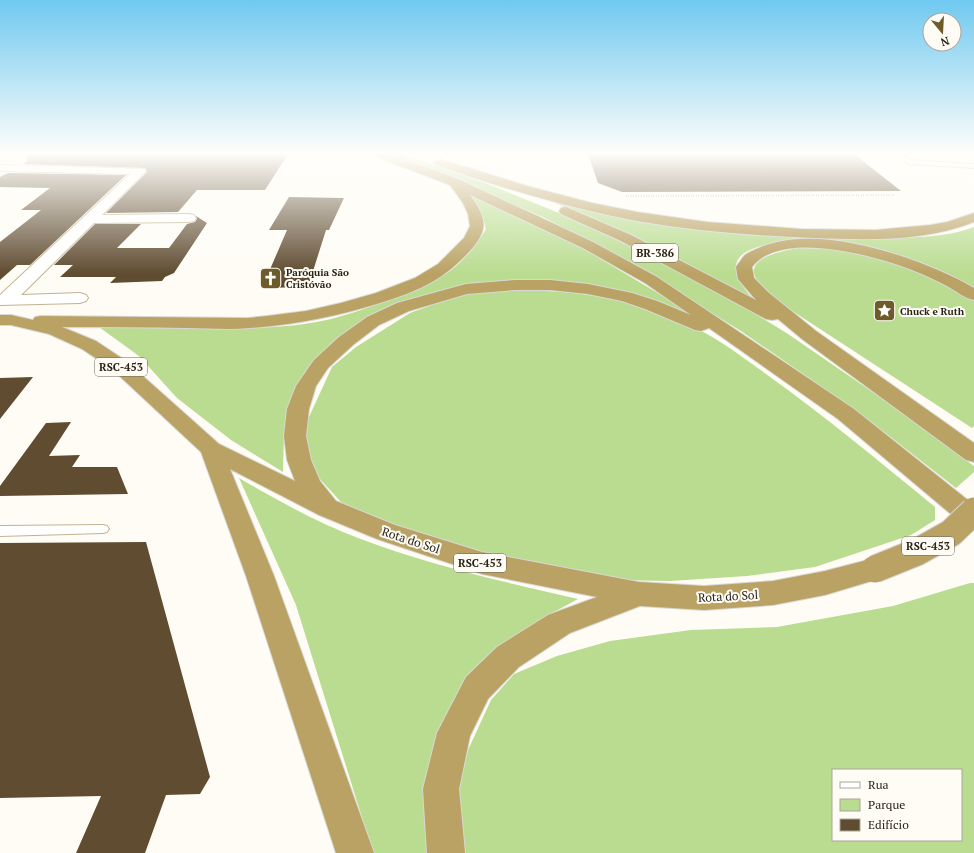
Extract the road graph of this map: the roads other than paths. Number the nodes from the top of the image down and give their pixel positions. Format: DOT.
graph roads {
  1 [pos="117,194"];
  2 [pos="463,194"];
  3 [pos="479,194"];
  4 [pos="524,194"];
  5 [pos="543,194"];
  6 [pos="974,217"];
  7 [pos="189,218"];
  8 [pos="92,219"];
  9 [pos="974,295"];
  10 [pos="80,298"];
  11 [pos="3,300"];
  12 [pos="5,320"];
  13 [pos="809,335"];
  14 [pos="756,352"];
  15 [pos="211,449"];
  16 [pos="974,454"];
  17 [pos="328,508"];
  18 [pos="974,511"];
  19 [pos="974,519"];
  20 [pos="103,529"];
  21 [pos="0,531"];
  22 [pos="639,594"];
  23 [pos="355,853"];
  24 [pos="446,853"];
  1 -- 8 [label="street"];
  2 -- 12 [label="highway"];
  3 -- 14 [label="highway, BR-386"];
  4 -- 13 [label="highway, BR-386"];
  5 -- 6 [label="highway"];
  7 -- 8 [label="street"];
  8 -- 11 [label="street"];
  9 -- 13 [label="highway"];
  10 -- 11 [label="street"];
  12 -- 15 [label="highway, Rota do Sol / RSC-453"];
  13 -- 16 [label="highway, BR-386"];
  14 -- 17 [label="highway"];
  14 -- 19 [label="highway, BR-386"];
  15 -- 17 [label="highway, Rota do Sol / RSC-453"];
  15 -- 23 [label="highway"];
  17 -- 22 [label="highway, Rota do Sol / RSC-453"];
  18 -- 22 [label="highway, Rota do Sol / RSC-453, bridge"];
  20 -- 21 [label="lane"];
  22 -- 24 [label="highway"];
}
